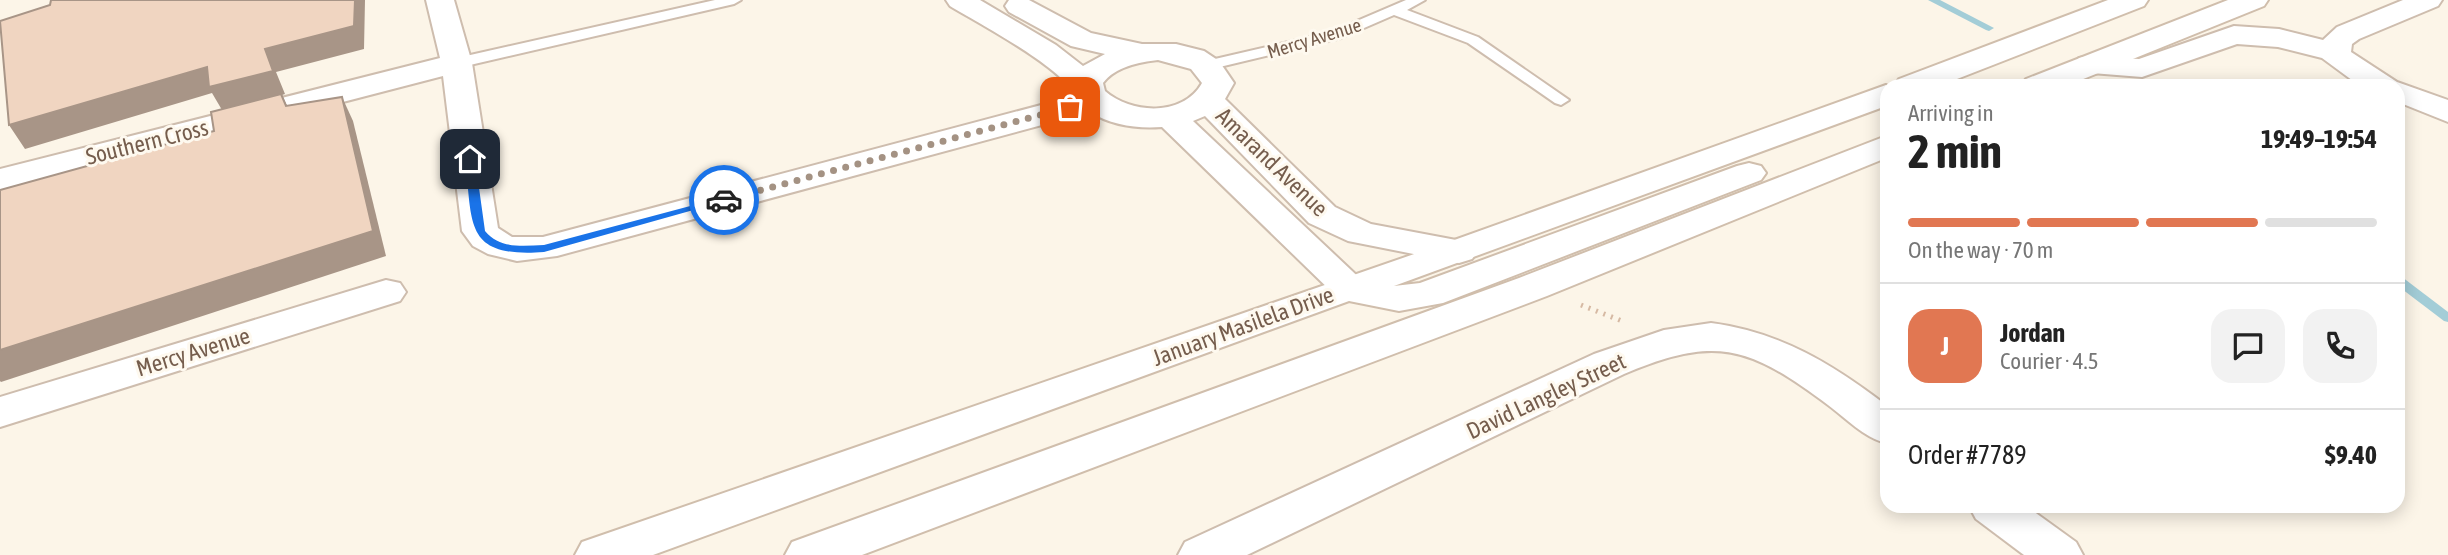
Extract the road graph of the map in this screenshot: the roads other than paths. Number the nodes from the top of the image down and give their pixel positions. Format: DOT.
graph roads {
  1 [pos="440,0"];
  2 [pos="734,0"];
  3 [pos="960,0"];
  4 [pos="1008,0"];
  5 [pos="1418,0"];
  6 [pos="2134,0"];
  7 [pos="2254,0"];
  8 [pos="2428,0"];
  9 [pos="1396,11"];
  10 [pos="1138,52"];
  11 [pos="2333,52"];
  12 [pos="457,63"];
  13 [pos="1207,65"];
  14 [pos="2090,65"];
  15 [pos="1928,79"];
  16 [pos="2055,79"];
  17 [pos="2370,79"];
  18 [pos="1092,93"];
  19 [pos="2405,94"];
  20 [pos="1880,97"];
  21 [pos="1561,100"];
  22 [pos="1208,101"];
  23 [pos="2448,112"];
  24 [pos="1169,116"];
  25 [pos="1880,140"];
  26 [pos="1880,148"];
  27 [pos="0,180"];
  28 [pos="1459,251"];
  29 [pos="1350,287"];
  30 [pos="386,292"];
  31 [pos="0,412"];
  32 [pos="1880,414"];
  33 [pos="2002,513"];
  34 [pos="599,555"];
  35 [pos="809,555"];
  36 [pos="1202,555"];
  37 [pos="2059,555"];
  1 -- 12 [label="street"];
  2 -- 12 [label="lane"];
  3 -- 18 [label="street"];
  4 -- 10 [label="street"];
  5 -- 9 [label="lane, Mercy Avenue"];
  6 -- 15 [label="street"];
  7 -- 14 [label="street"];
  8 -- 11 [label="street"];
  9 -- 13 [label="lane, Mercy Avenue"];
  9 -- 21 [label="lane"];
  10 -- 13 [label="street"];
  10 -- 18 [label="street"];
  11 -- 14 [label="street"];
  11 -- 17 [label="street"];
  12 -- 18 [label="street"];
  12 -- 27 [label="street, Southern Cross"];
  13 -- 22 [label="street"];
  14 -- 16 [label="street"];
  18 -- 24 [label="street"];
  19 -- 23 [label="street"];
  20 -- 28 [label="street, January Masilela Drive"];
  22 -- 24 [label="street"];
  22 -- 28 [label="street, Amarand Avenue"];
  24 -- 29 [label="street, Amarand Avenue"];
  25 -- 29 [label="street"];
  26 -- 35 [label="street"];
  28 -- 29 [label="street, January Masilela Drive"];
  29 -- 34 [label="street, January Masilela Drive"];
  30 -- 31 [label="street, Mercy Avenue"];
  32 -- 36 [label="street, David Langley Street"];
  33 -- 37 [label="street"];
}
